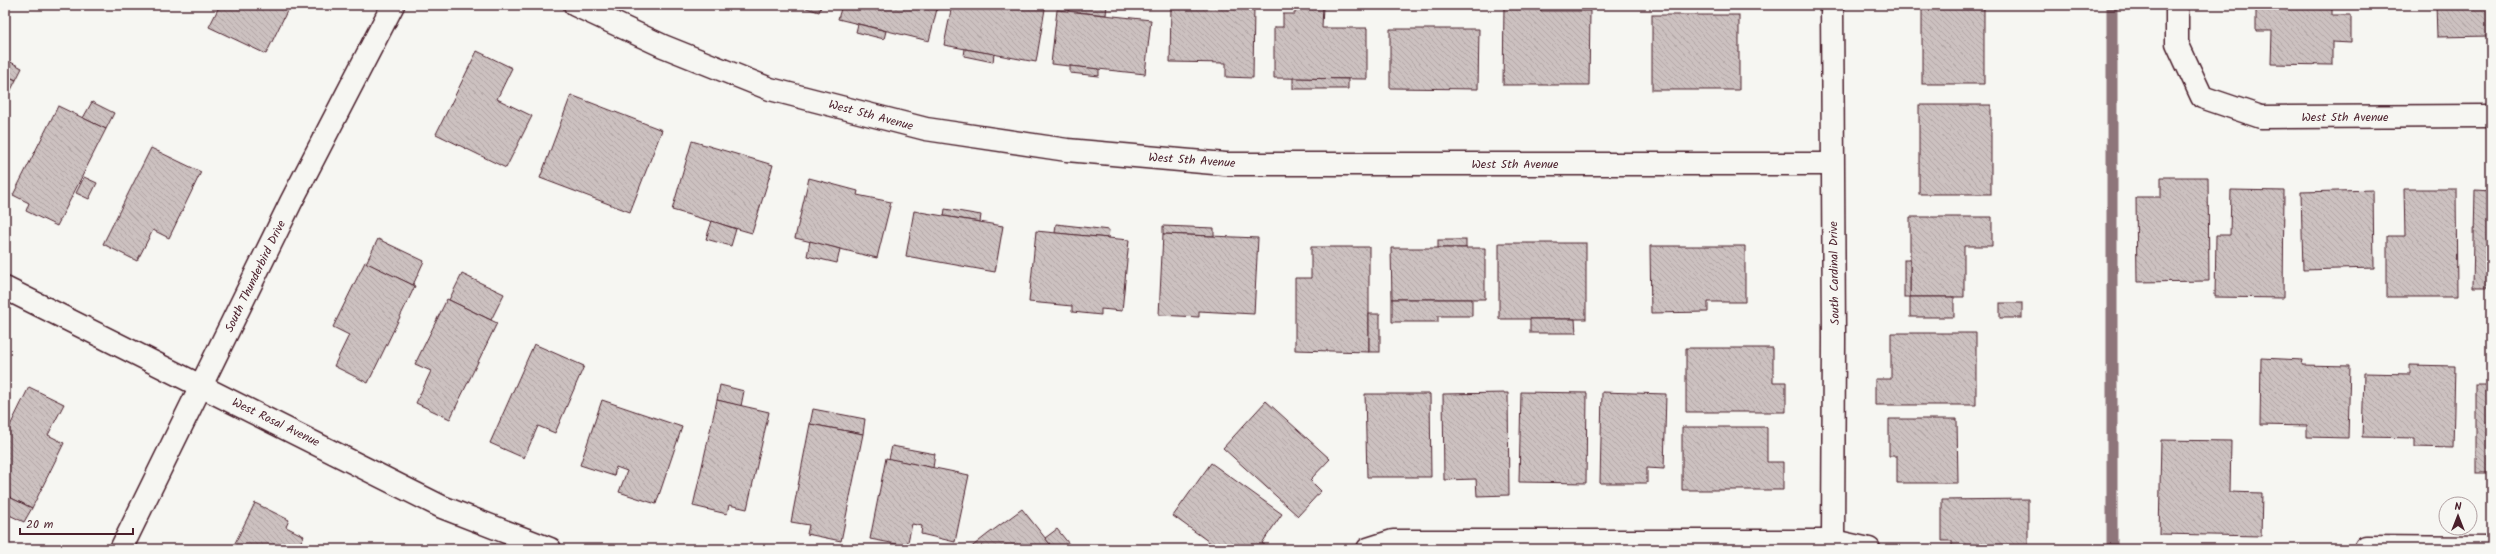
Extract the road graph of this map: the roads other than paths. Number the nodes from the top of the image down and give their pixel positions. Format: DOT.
graph roads {
  1 [pos="393,5"];
  2 [pos="575,5"];
  3 [pos="1832,5"];
  4 [pos="2177,5"];
  5 [pos="2491,116"];
  6 [pos="1832,164"];
  7 [pos="5,288"];
  8 [pos="201,386"];
  9 [pos="1833,541"];
  10 [pos="2366,547"];
  11 [pos="2491,548"];
  12 [pos="121,549"];
  13 [pos="550,549"];
  14 [pos="1368,549"];
  15 [pos="1869,549"];
  1 -- 8 [label="street, South Thunderbird Drive"];
  2 -- 6 [label="street, West 5th Avenue"];
  3 -- 6 [label="street, South Cardinal Drive"];
  4 -- 5 [label="street, West 5th Avenue"];
  6 -- 9 [label="street, South Cardinal Drive"];
  7 -- 8 [label="street, West Rosal Avenue"];
  8 -- 12 [label="street, South Thunderbird Drive"];
  8 -- 13 [label="street, West Rosal Avenue"];
  9 -- 14 [label="street"];
  9 -- 15 [label="street"];
  10 -- 11 [label="street"];
}
